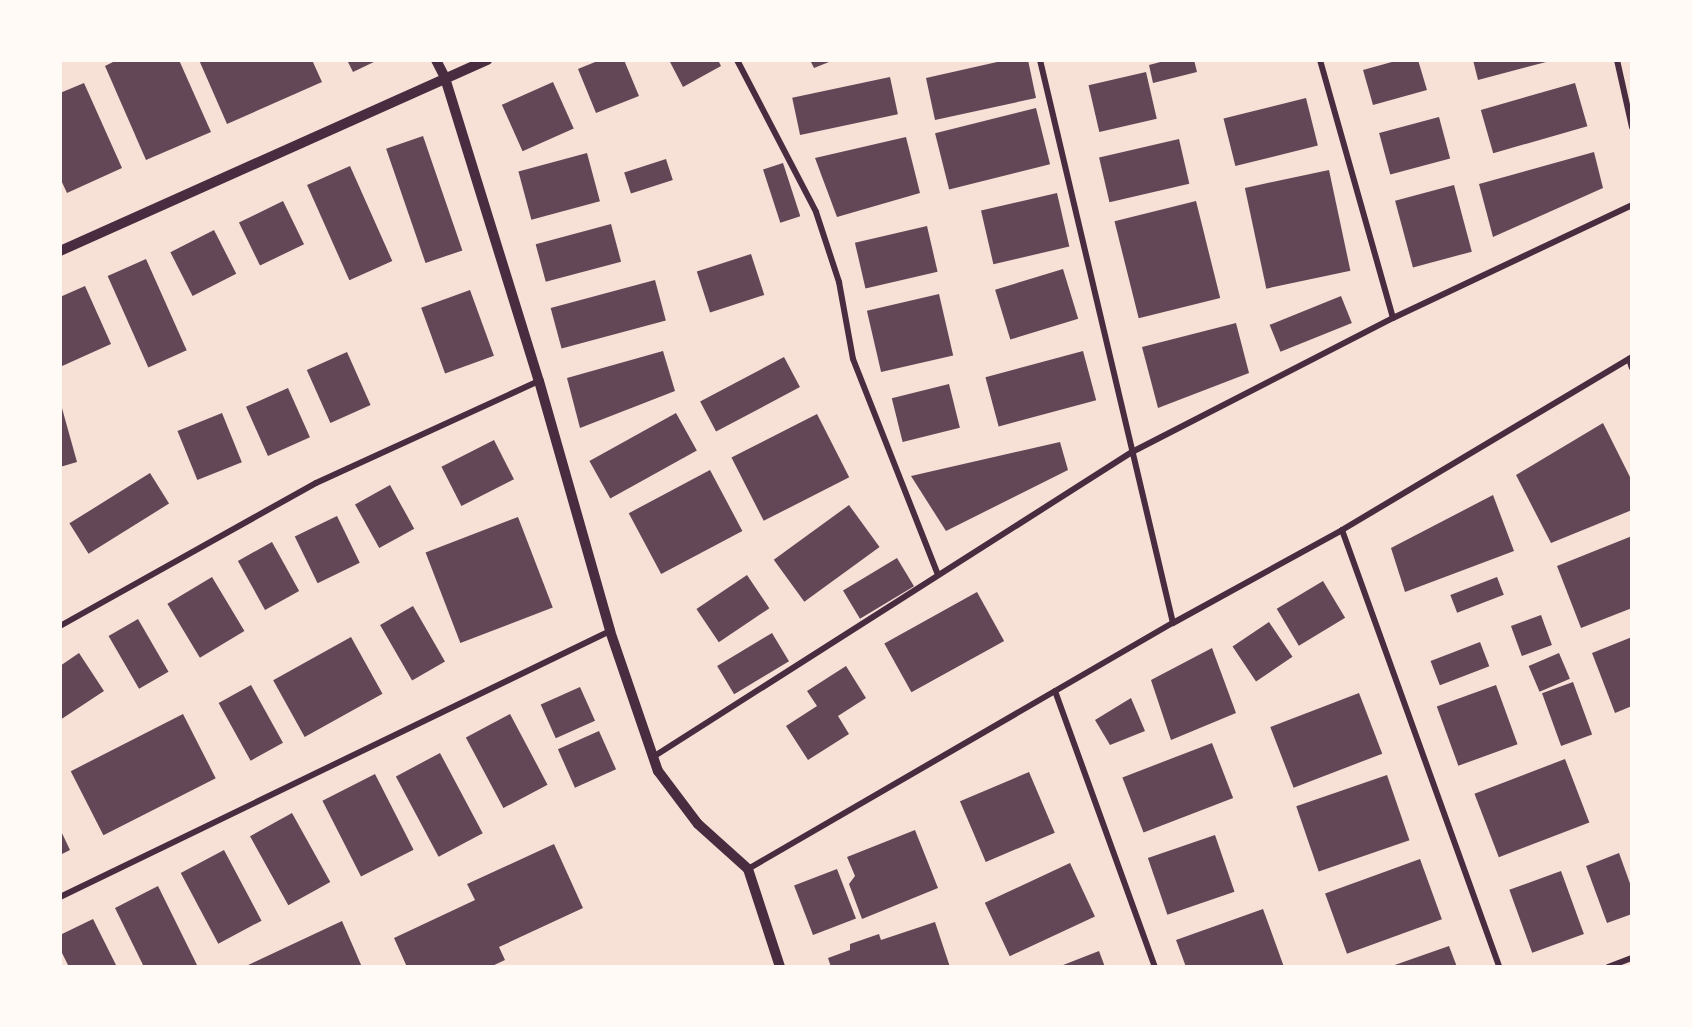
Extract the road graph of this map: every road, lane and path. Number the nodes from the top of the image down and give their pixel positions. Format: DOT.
graph roads {
  1 [pos="436,60"];
  2 [pos="487,60"];
  3 [pos="737,60"];
  4 [pos="1040,60"];
  5 [pos="1320,60"];
  6 [pos="1617,60"];
  7 [pos="444,78"];
  8 [pos="1632,127"];
  9 [pos="1632,205"];
  10 [pos="60,252"];
  11 [pos="1393,318"];
  12 [pos="1630,358"];
  13 [pos="1632,368"];
  14 [pos="539,381"];
  15 [pos="1132,452"];
  16 [pos="1342,530"];
  17 [pos="939,575"];
  18 [pos="1173,623"];
  19 [pos="60,626"];
  20 [pos="610,631"];
  21 [pos="1055,691"];
  22 [pos="653,757"];
  23 [pos="748,869"];
  24 [pos="60,897"];
  25 [pos="1632,958"];
  26 [pos="780,967"];
  27 [pos="1155,967"];
  28 [pos="1499,967"];
  29 [pos="1608,967"];
  1 -- 7 [label="street"];
  2 -- 7 [label="street"];
  3 -- 17 [label="street"];
  4 -- 15 [label="street"];
  5 -- 11 [label="street"];
  6 -- 8 [label="street"];
  7 -- 10 [label="street"];
  7 -- 14 [label="street"];
  9 -- 11 [label="street"];
  11 -- 15 [label="street"];
  12 -- 13 [label="street"];
  12 -- 16 [label="street"];
  14 -- 19 [label="street"];
  14 -- 20 [label="street"];
  15 -- 17 [label="street"];
  15 -- 18 [label="street"];
  16 -- 18 [label="street"];
  16 -- 28 [label="street"];
  17 -- 22 [label="street"];
  18 -- 21 [label="street"];
  20 -- 22 [label="street"];
  20 -- 24 [label="street"];
  21 -- 23 [label="street"];
  21 -- 27 [label="street"];
  22 -- 23 [label="street"];
  23 -- 26 [label="street"];
  25 -- 29 [label="street"];
}
